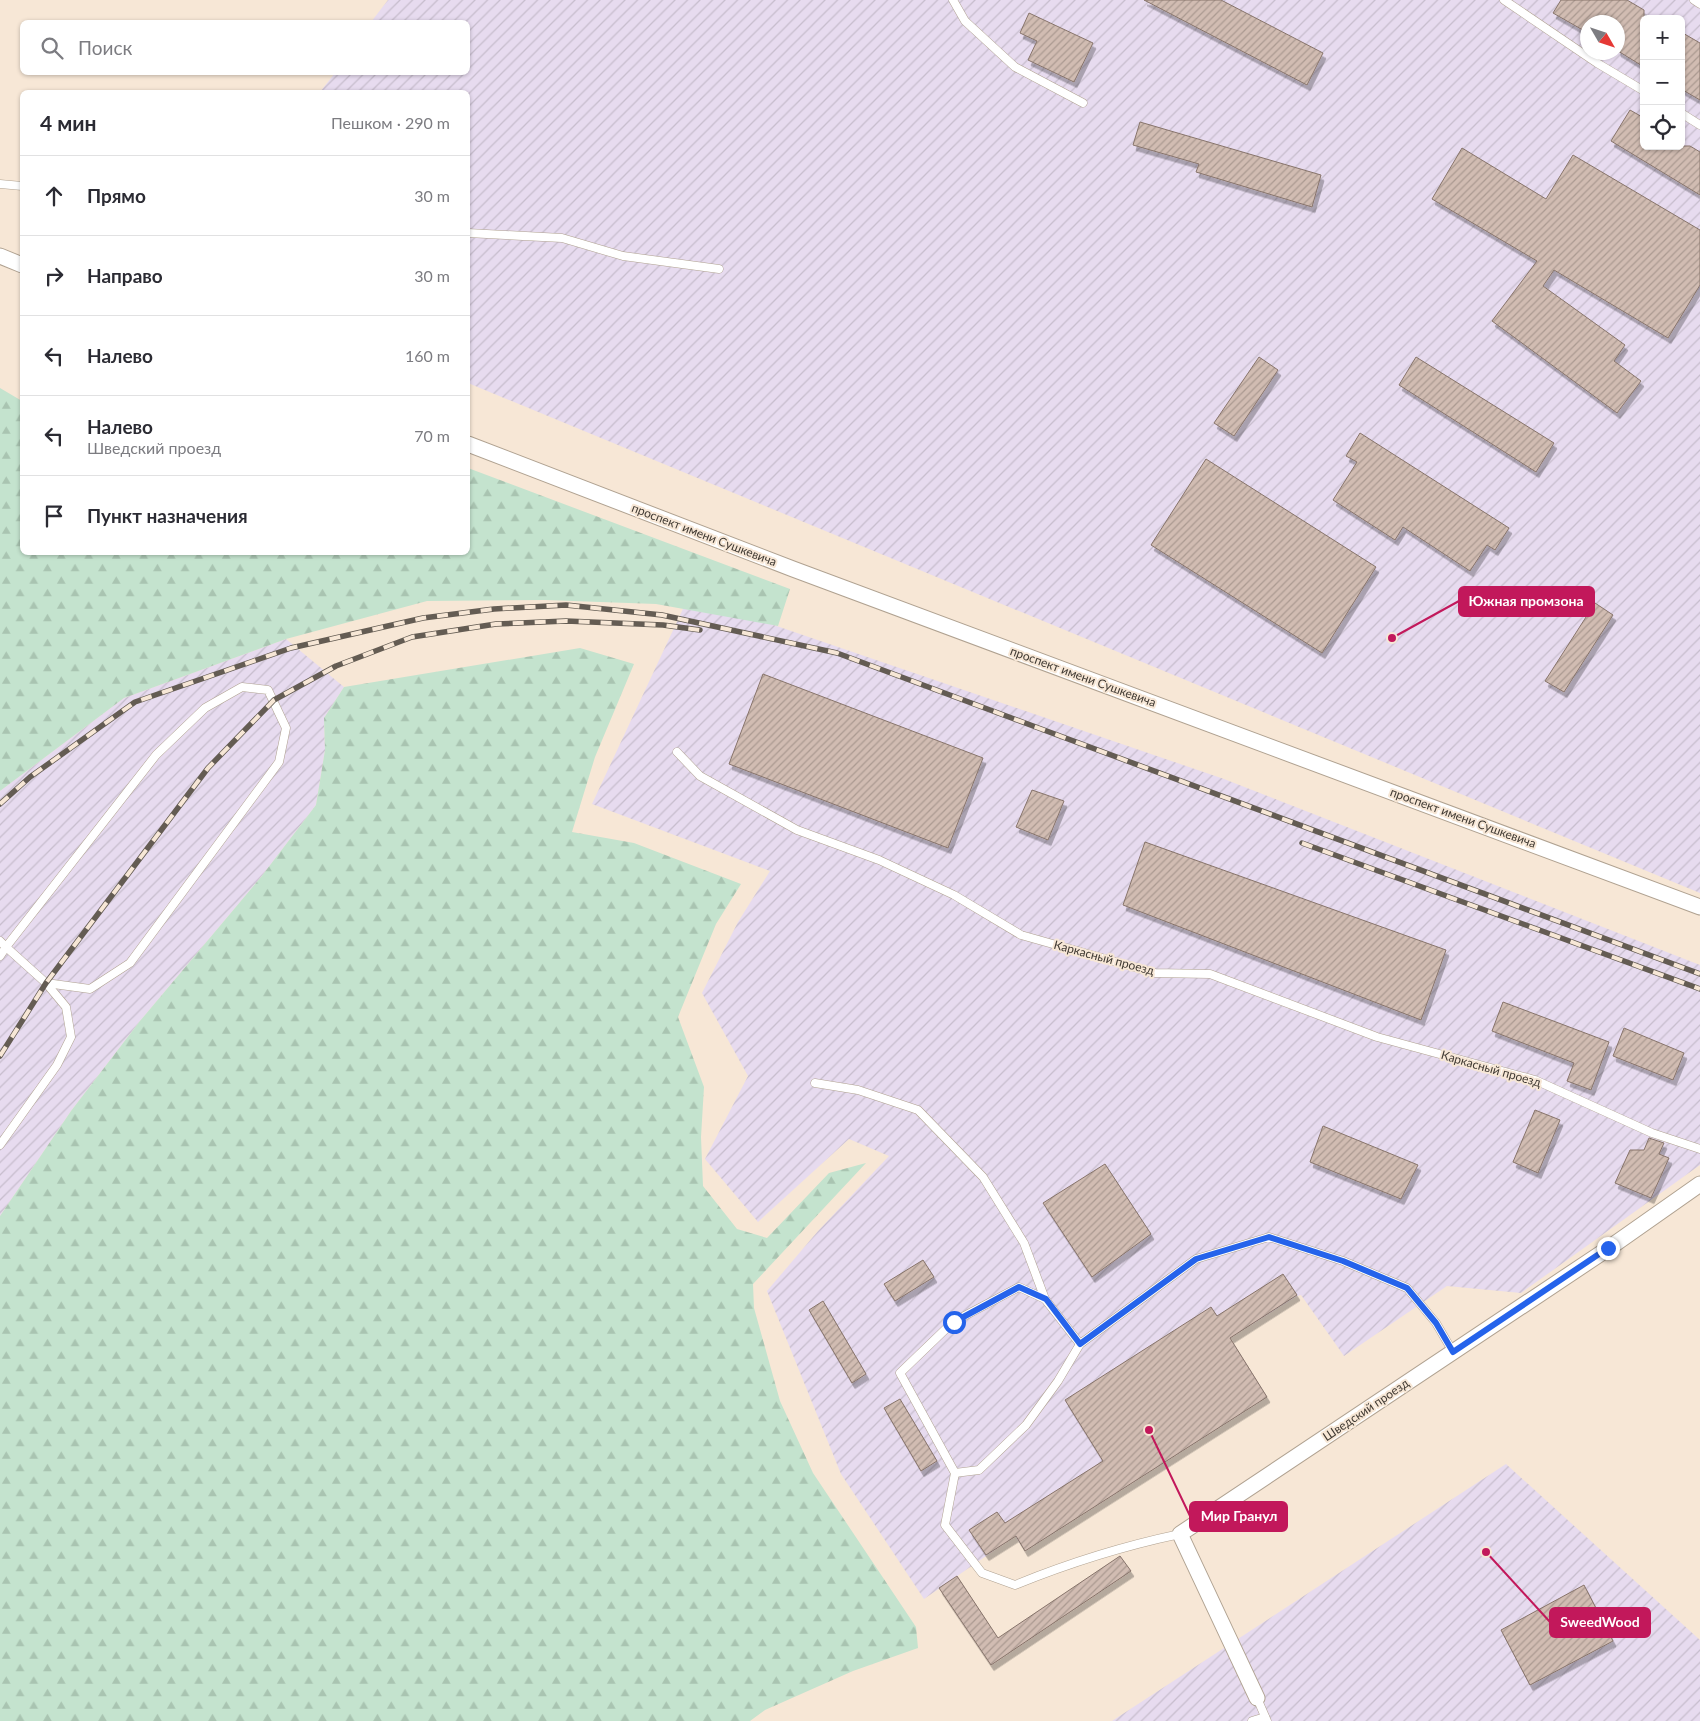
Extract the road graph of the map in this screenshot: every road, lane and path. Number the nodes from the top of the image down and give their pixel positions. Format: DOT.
graph roads {
  1 [pos="952,0"];
  2 [pos="1504,0"];
  3 [pos="1694,0"];
  4 [pos="1700,4"];
  5 [pos="1640,89"];
  6 [pos="1083,103"];
  7 [pos="1685,116"];
  8 [pos="1700,125"];
  9 [pos="0,184"];
  10 [pos="20,186"];
  11 [pos="470,233"];
  12 [pos="0,256"];
  13 [pos="20,264"];
  14 [pos="719,269"];
  15 [pos="470,445"];
  16 [pos="677,752"];
  17 [pos="1700,906"];
  18 [pos="3,944"];
  19 [pos="0,956"];
  20 [pos="46,983"];
  21 [pos="815,1083"];
  22 [pos="0,1145"];
  23 [pos="1700,1149"];
  24 [pos="1700,1184"];
  25 [pos="1046,1299"];
  26 [pos="1080,1344"];
  27 [pos="1453,1352"];
  28 [pos="955,1473"];
  29 [pos="1180,1534"];
  30 [pos="1257,1698"];
  31 [pos="1266,1719"];
  32 [pos="1252,1721"];
  1 -- 6 [label="lane"];
  2 -- 5 [label="lane"];
  3 -- 4 [label="lane"];
  7 -- 8 [label="lane"];
  9 -- 10 [label="lane"];
  11 -- 14 [label="lane"];
  12 -- 13 [label="street"];
  15 -- 17 [label="street, проспект имени Сушкевича"];
  16 -- 23 [label="lane, Каркасный проезд"];
  18 -- 19 [label="lane"];
  18 -- 20 [label="lane"];
  18 -- 20 [label="lane"];
  20 -- 22 [label="lane"];
  21 -- 25 [label="lane"];
  24 -- 27 [label="street, Шведский проезд"];
  25 -- 26 [label="lane"];
  25 -- 28 [label="lane"];
  26 -- 27 [label="lane"];
  26 -- 28 [label="lane"];
  27 -- 29 [label="street, Шведский проезд"];
  28 -- 29 [label="lane"];
  29 -- 30 [label="street"];
  30 -- 31 [label="lane"];
  31 -- 32 [label="lane"];
}
